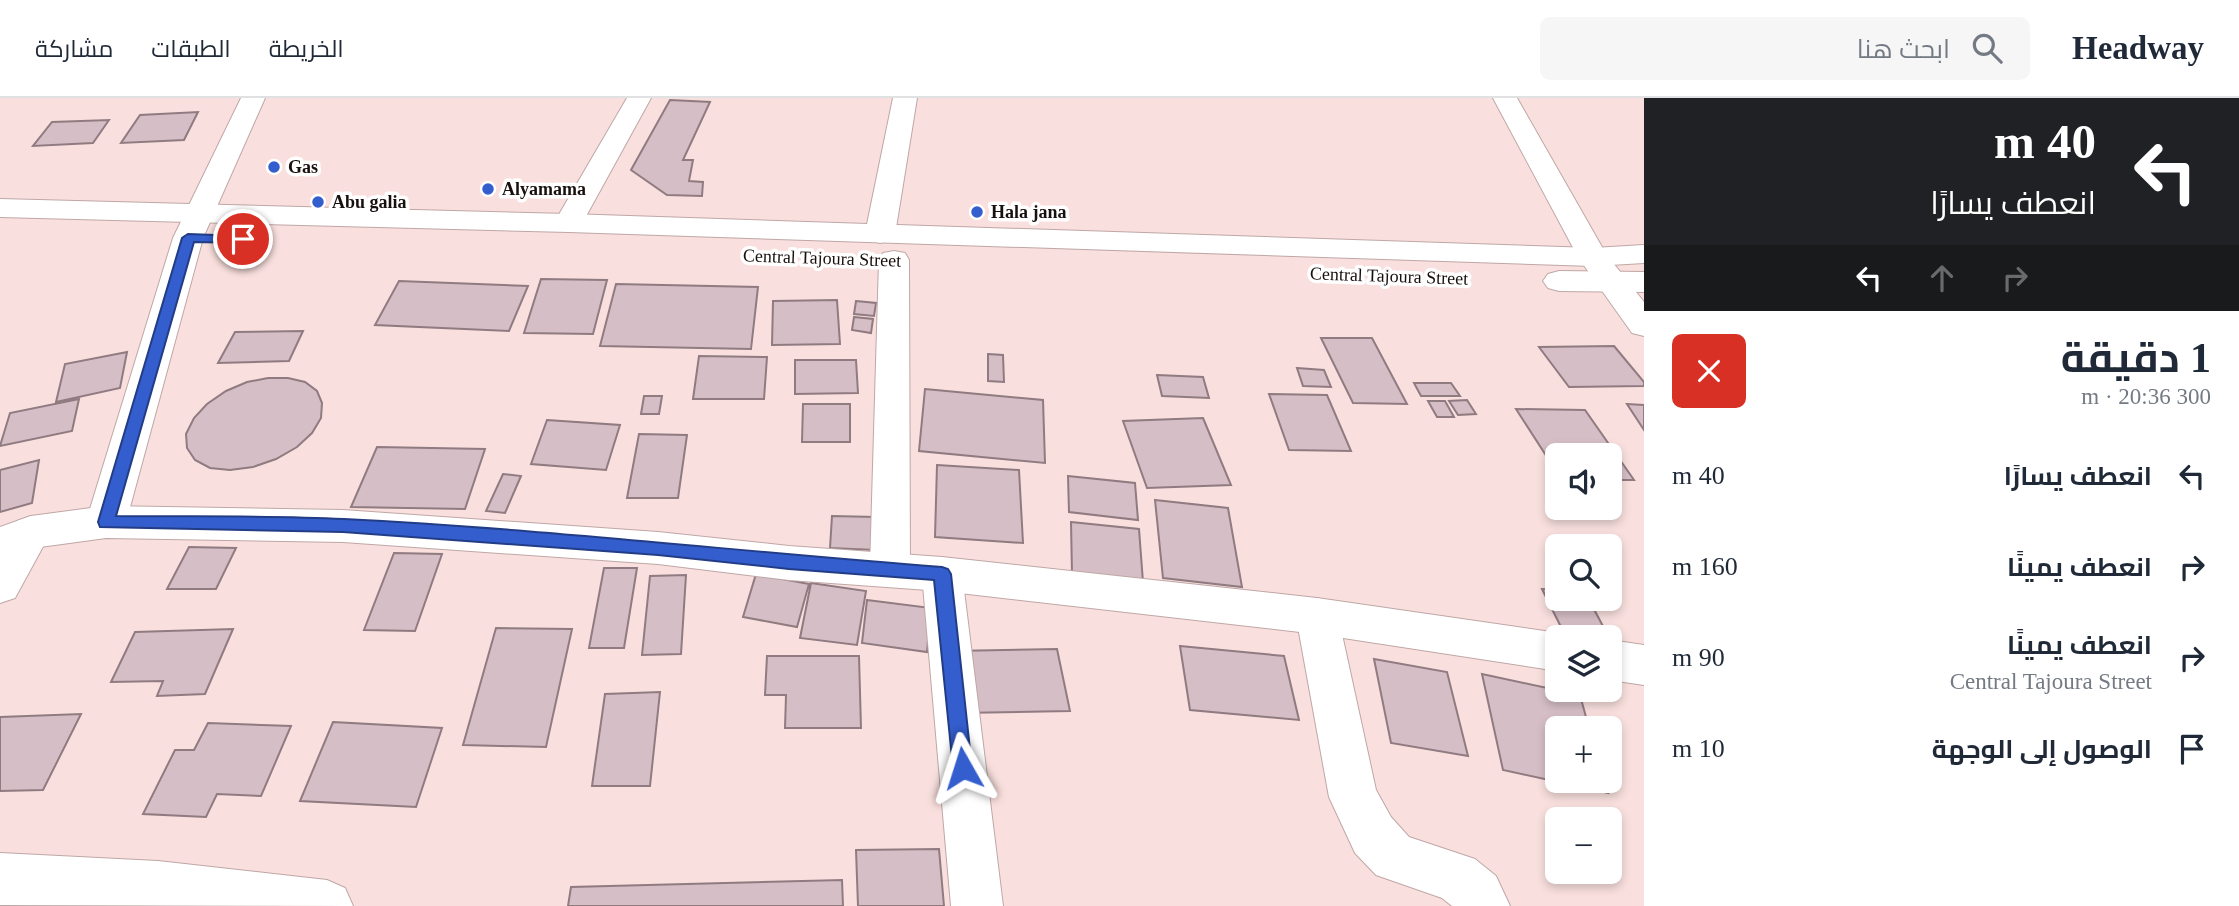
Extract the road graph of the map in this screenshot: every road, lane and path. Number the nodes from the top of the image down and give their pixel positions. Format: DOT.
graph roads {
  1 [pos="253,98"];
  2 [pos="639,98"];
  3 [pos="905,98"];
  4 [pos="1505,98"];
  5 [pos="0,208"];
  6 [pos="569,223"];
  7 [pos="193,226"];
  8 [pos="0,233"];
  9 [pos="887,247"];
  10 [pos="1644,254"];
  11 [pos="1593,257"];
  12 [pos="1644,282"];
  13 [pos="1611,283"];
  14 [pos="1644,325"];
  15 [pos="106,522"];
  16 [pos="15,537"];
  17 [pos="890,569"];
  18 [pos="942,574"];
  19 [pos="0,586"];
  20 [pos="1317,616"];
  21 [pos="1545,650"];
  22 [pos="1622,662"];
  23 [pos="1644,665"];
  24 [pos="0,879"];
  25 [pos="327,906"];
  26 [pos="977,906"];
  27 [pos="1484,906"];
  1 -- 7 [label="street"];
  2 -- 6 [label="street"];
  3 -- 9 [label="street"];
  4 -- 11 [label="street"];
  5 -- 7 [label="street"];
  6 -- 7 [label="street"];
  6 -- 9 [label="street"];
  7 -- 8 [label="street, Central Tajoura Street"];
  7 -- 9 [label="street, Central Tajoura Street"];
  7 -- 15 [label="street"];
  9 -- 11 [label="street"];
  9 -- 13 [label="street, Central Tajoura Street"];
  9 -- 17 [label="street"];
  10 -- 11 [label="street"];
  11 -- 13 [label="street"];
  12 -- 13 [label="street, Central Tajoura Street"];
  13 -- 14 [label="street"];
  15 -- 16 [label="street"];
  15 -- 17 [label="street"];
  16 -- 19 [label="street"];
  17 -- 18 [label="street"];
  18 -- 20 [label="street"];
  18 -- 26 [label="street"];
  20 -- 21 [label="street"];
  20 -- 27 [label="street"];
  22 -- 23 [label="street"];
  24 -- 25 [label="street"];
}
